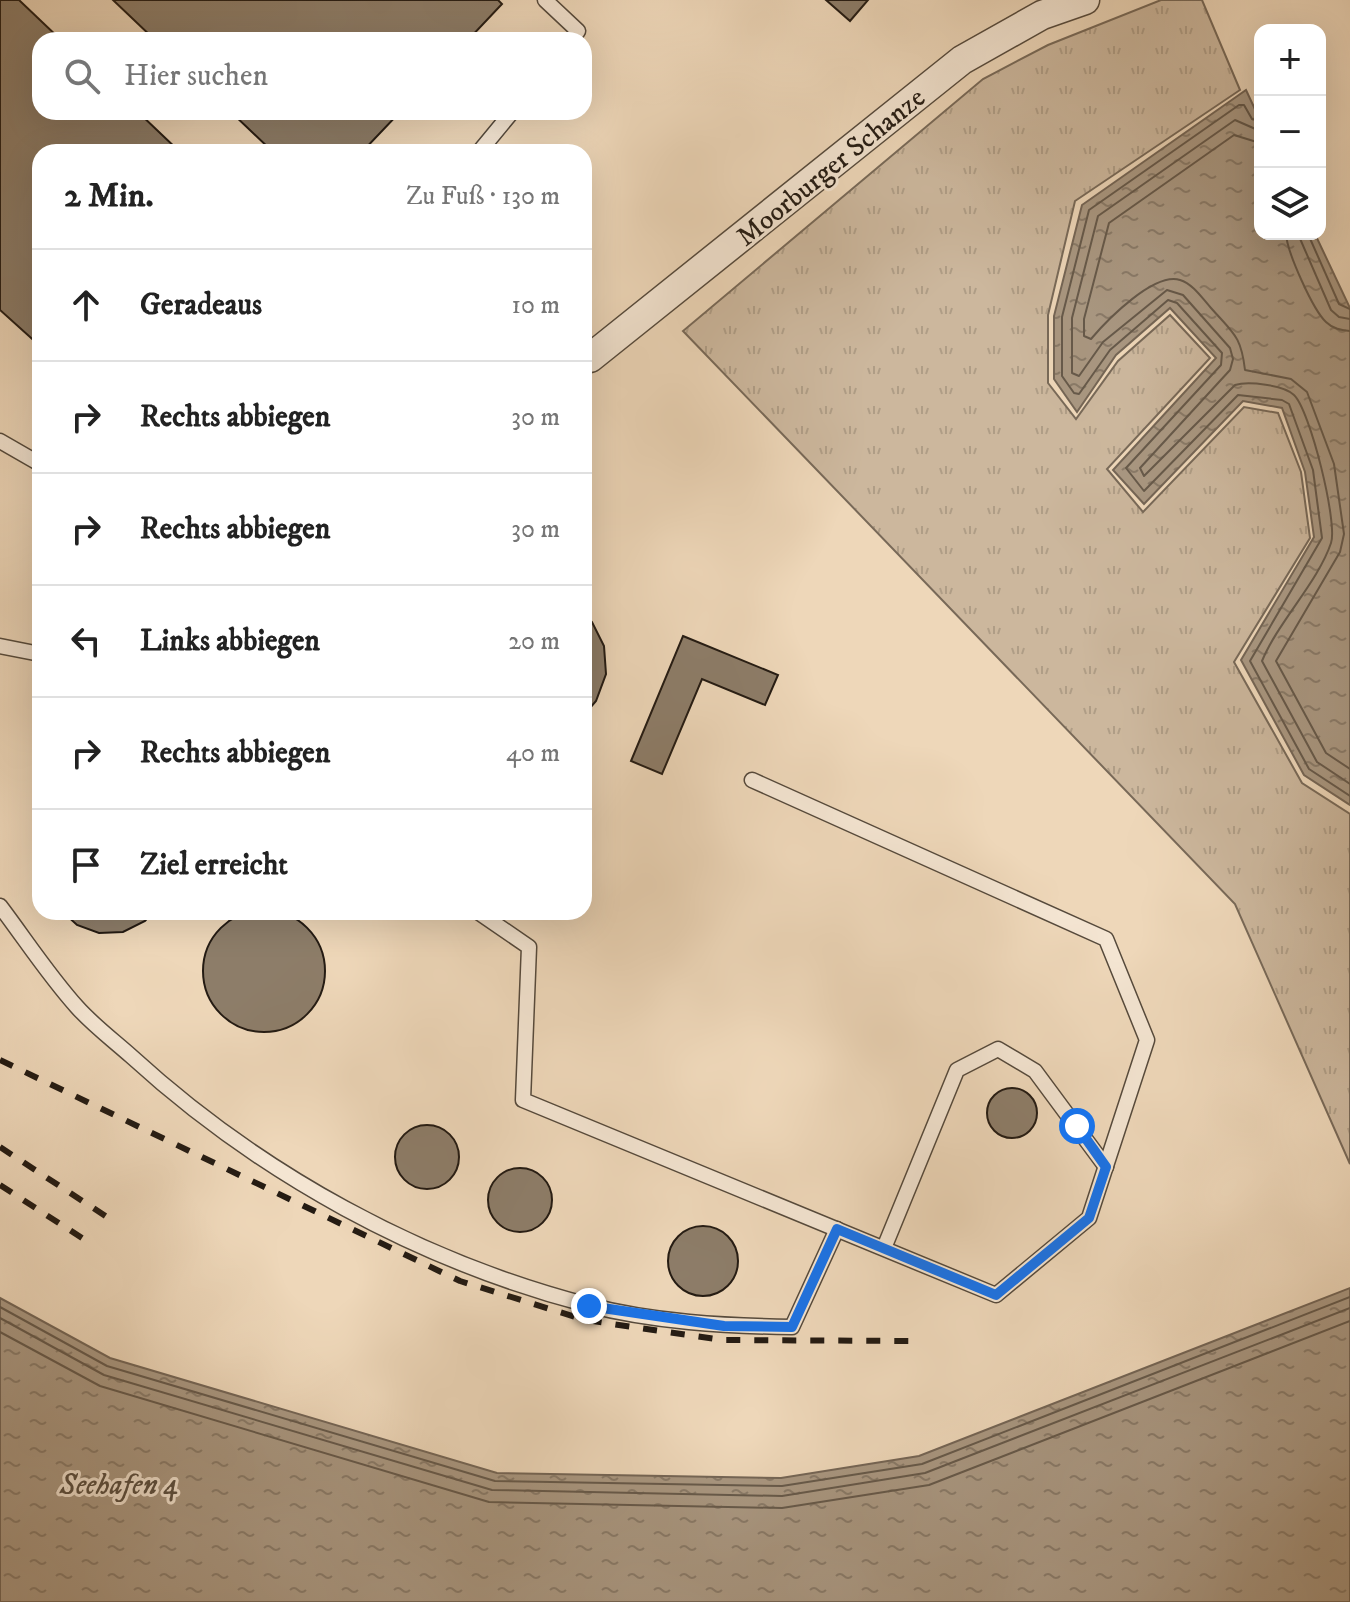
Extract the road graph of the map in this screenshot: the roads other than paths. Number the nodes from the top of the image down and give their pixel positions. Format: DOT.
graph roads {
  1 [pos="546,0"];
  2 [pos="1085,0"];
  3 [pos="577,32"];
  4 [pos="505,120"];
  5 [pos="486,144"];
  6 [pos="592,356"];
  7 [pos="0,441"];
  8 [pos="32,459"];
  9 [pos="0,646"];
  10 [pos="32,652"];
  11 [pos="752,780"];
  12 [pos="0,906"];
  13 [pos="490,920"];
  14 [pos="1106,1167"];
  15 [pos="837,1229"];
  16 [pos="884,1248"];
  1 -- 3 [label="lane"];
  2 -- 6 [label="street, Moorburger Schanze"];
  4 -- 5 [label="lane"];
  7 -- 8 [label="lane"];
  9 -- 10 [label="lane"];
  11 -- 14 [label="lane"];
  12 -- 15 [label="lane"];
  13 -- 15 [label="lane"];
  14 -- 16 [label="lane"];
  14 -- 16 [label="lane"];
  15 -- 16 [label="lane"];
}
